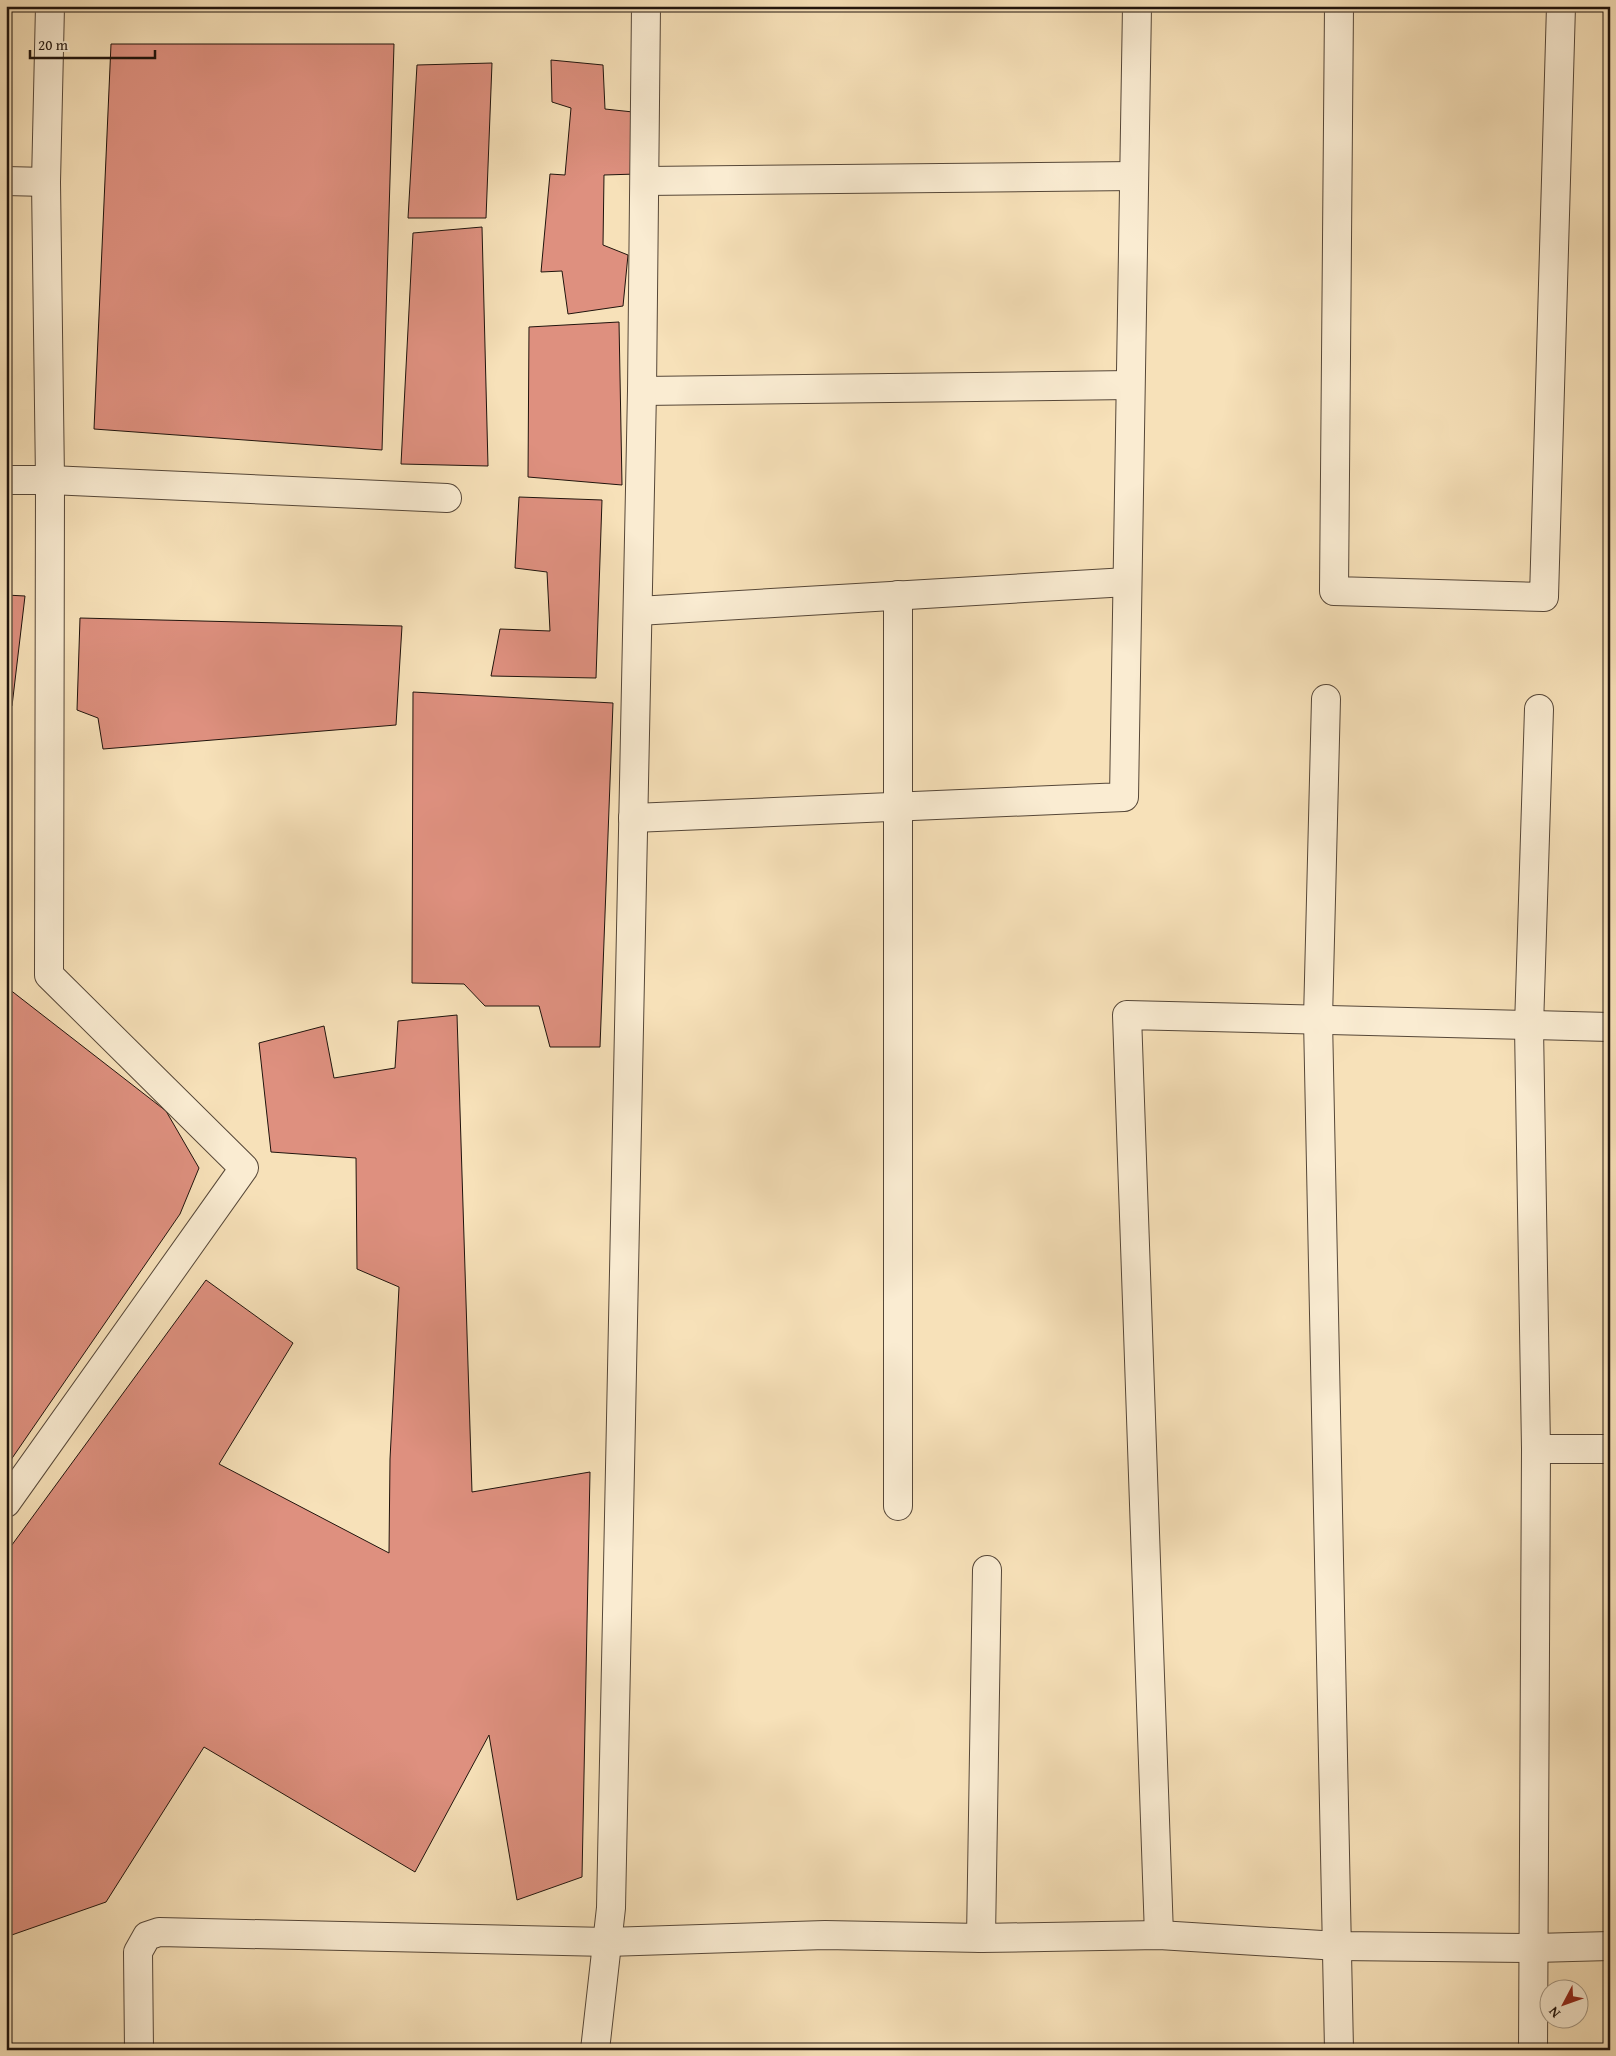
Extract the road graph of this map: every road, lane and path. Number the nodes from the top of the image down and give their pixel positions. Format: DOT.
graph roads {
  1 [pos="50,6"];
  2 [pos="646,6"];
  3 [pos="1136,6"];
  4 [pos="1339,6"];
  5 [pos="1561,6"];
  6 [pos="1134,176"];
  7 [pos="6,181"];
  8 [pos="645,181"];
  9 [pos="46,182"];
  10 [pos="1130,385"];
  11 [pos="642,391"];
  12 [pos="6,480"];
  13 [pos="50,480"];
  14 [pos="446,498"];
  15 [pos="1128,582"];
  16 [pos="898,595"];
  17 [pos="638,611"];
  18 [pos="1326,699"];
  19 [pos="1539,709"];
  20 [pos="898,807"];
  21 [pos="633,818"];
  22 [pos="1318,1019"];
  23 [pos="1529,1026"];
  24 [pos="1610,1027"];
  25 [pos="1536,1448"];
  26 [pos="1610,1449"];
  27 [pos="6,1503"];
  28 [pos="898,1506"];
  29 [pos="987,1570"];
  30 [pos="1159,1935"];
  31 [pos="981,1938"];
  32 [pos="607,1942"];
  33 [pos="1338,1946"];
  34 [pos="1610,1946"];
  35 [pos="1535,1948"];
  36 [pos="140,2050"];
  37 [pos="595,2050"];
  38 [pos="1339,2050"];
  39 [pos="1533,2050"];
  1 -- 9 [label="street"];
  2 -- 8 [label="street"];
  3 -- 6 [label="street"];
  4 -- 5 [label="street"];
  6 -- 8 [label="street"];
  6 -- 10 [label="street"];
  7 -- 9 [label="street"];
  8 -- 11 [label="street"];
  9 -- 13 [label="street"];
  10 -- 11 [label="street"];
  10 -- 15 [label="street"];
  11 -- 17 [label="street"];
  12 -- 13 [label="street"];
  13 -- 14 [label="street"];
  13 -- 27 [label="street"];
  15 -- 16 [label="street"];
  15 -- 20 [label="street"];
  16 -- 17 [label="street"];
  16 -- 20 [label="street"];
  17 -- 21 [label="street"];
  18 -- 22 [label="street"];
  19 -- 23 [label="street"];
  20 -- 21 [label="street"];
  20 -- 28 [label="street"];
  21 -- 32 [label="street"];
  22 -- 23 [label="street"];
  22 -- 30 [label="street"];
  22 -- 33 [label="street"];
  23 -- 24 [label="street"];
  23 -- 25 [label="street"];
  25 -- 26 [label="street"];
  25 -- 35 [label="street"];
  29 -- 31 [label="street"];
  30 -- 31 [label="street"];
  30 -- 33 [label="street"];
  31 -- 32 [label="street"];
  32 -- 36 [label="street"];
  32 -- 37 [label="street"];
  33 -- 35 [label="street"];
  33 -- 38 [label="street"];
  34 -- 35 [label="street"];
  35 -- 39 [label="street"];
}
